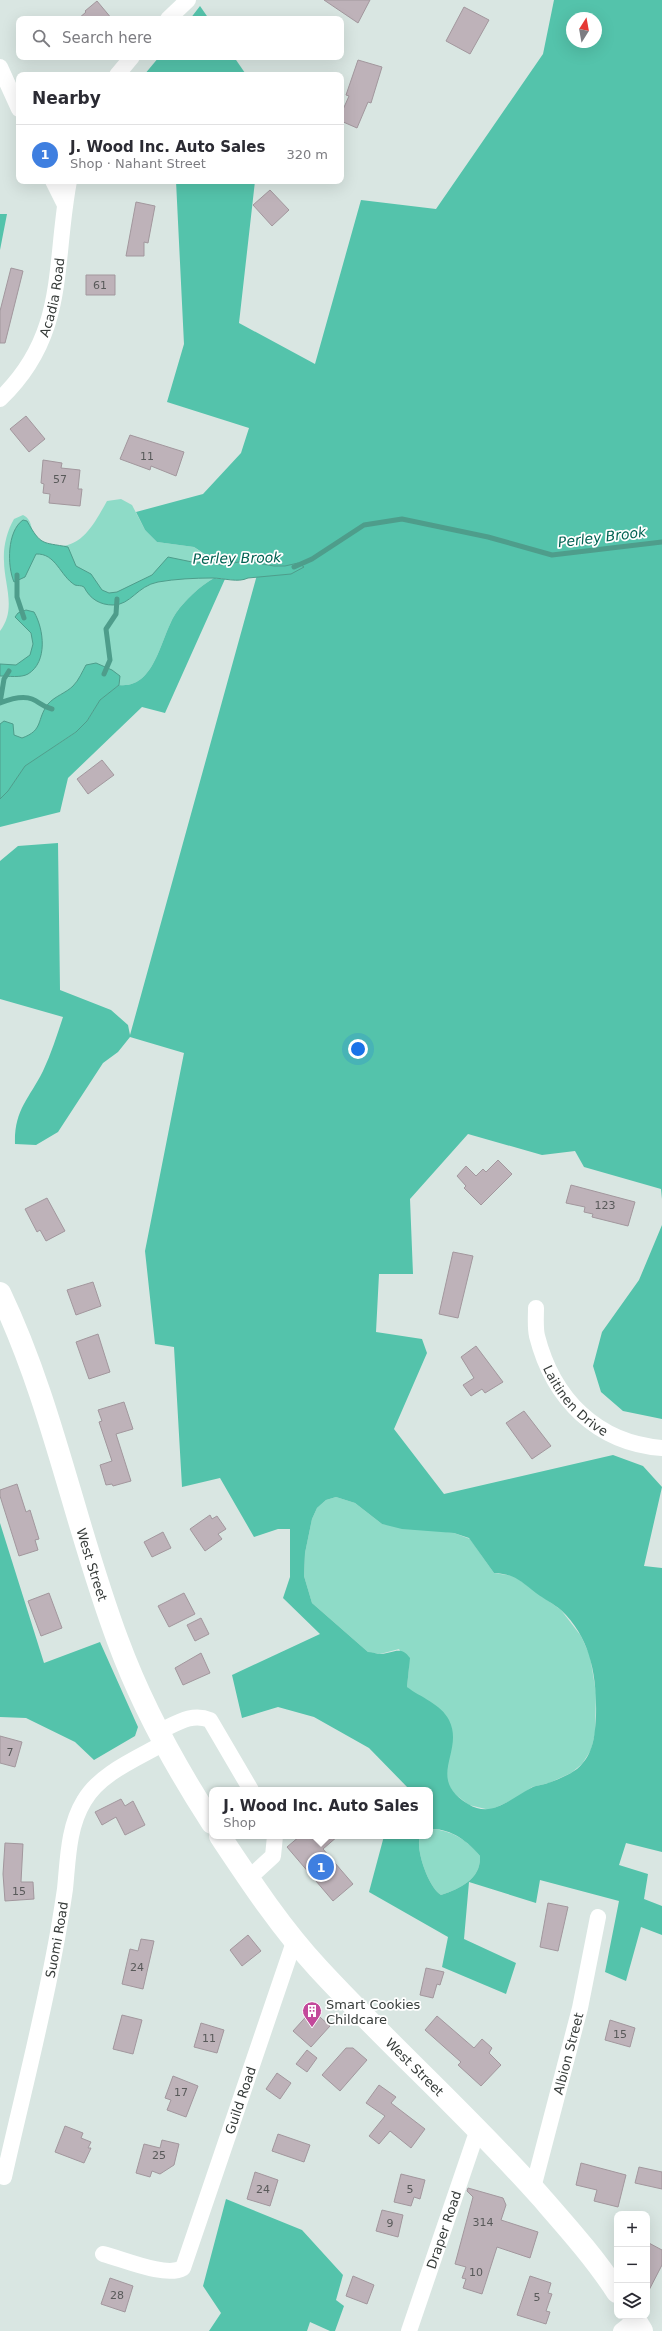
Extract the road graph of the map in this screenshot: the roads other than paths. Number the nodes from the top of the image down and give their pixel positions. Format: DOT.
graph roads {
  1 [pos="188,0"];
  2 [pos="171,16"];
  3 [pos="130,60"];
  4 [pos="0,67"];
  5 [pos="120,72"];
  6 [pos="16,102"];
  7 [pos="54,184"];
  8 [pos="68,184"];
  9 [pos="65,205"];
  10 [pos="0,399"];
  11 [pos="0,1293"];
  12 [pos="536,1308"];
  13 [pos="662,1448"];
  14 [pos="161,1738"];
  15 [pos="249,1787"];
  16 [pos="209,1819"];
  17 [pos="222,1839"];
  18 [pos="275,1839"];
  19 [pos="249,1878"];
  20 [pos="598,1917"];
  21 [pos="295,1939"];
  22 [pos="478,2129"];
  23 [pos="4,2177"];
  24 [pos="533,2188"];
  25 [pos="104,2254"];
  26 [pos="614,2288"];
  27 [pos="409,2331"];
  1 -- 2 [label="street"];
  3 -- 5 [label="street"];
  4 -- 6 [label="street"];
  7 -- 9 [label="street"];
  8 -- 9 [label="street, Acadia Road"];
  9 -- 10 [label="street, Acadia Road"];
  11 -- 14 [label="main road, West Street"];
  12 -- 13 [label="street, Laitinen Drive"];
  14 -- 15 [label="street, Suomi Road"];
  14 -- 16 [label="main road, West Street"];
  14 -- 23 [label="street, Suomi Road"];
  17 -- 19 [label="main road, West Street"];
  18 -- 19 [label="street"];
  19 -- 21 [label="main road, West Street"];
  20 -- 24 [label="street, Albion Street"];
  21 -- 22 [label="main road, West Street"];
  21 -- 25 [label="street, Guild Road"];
  22 -- 24 [label="main road, West Street"];
  22 -- 27 [label="street, Draper Road"];
  24 -- 26 [label="main road, West Street"];
}
